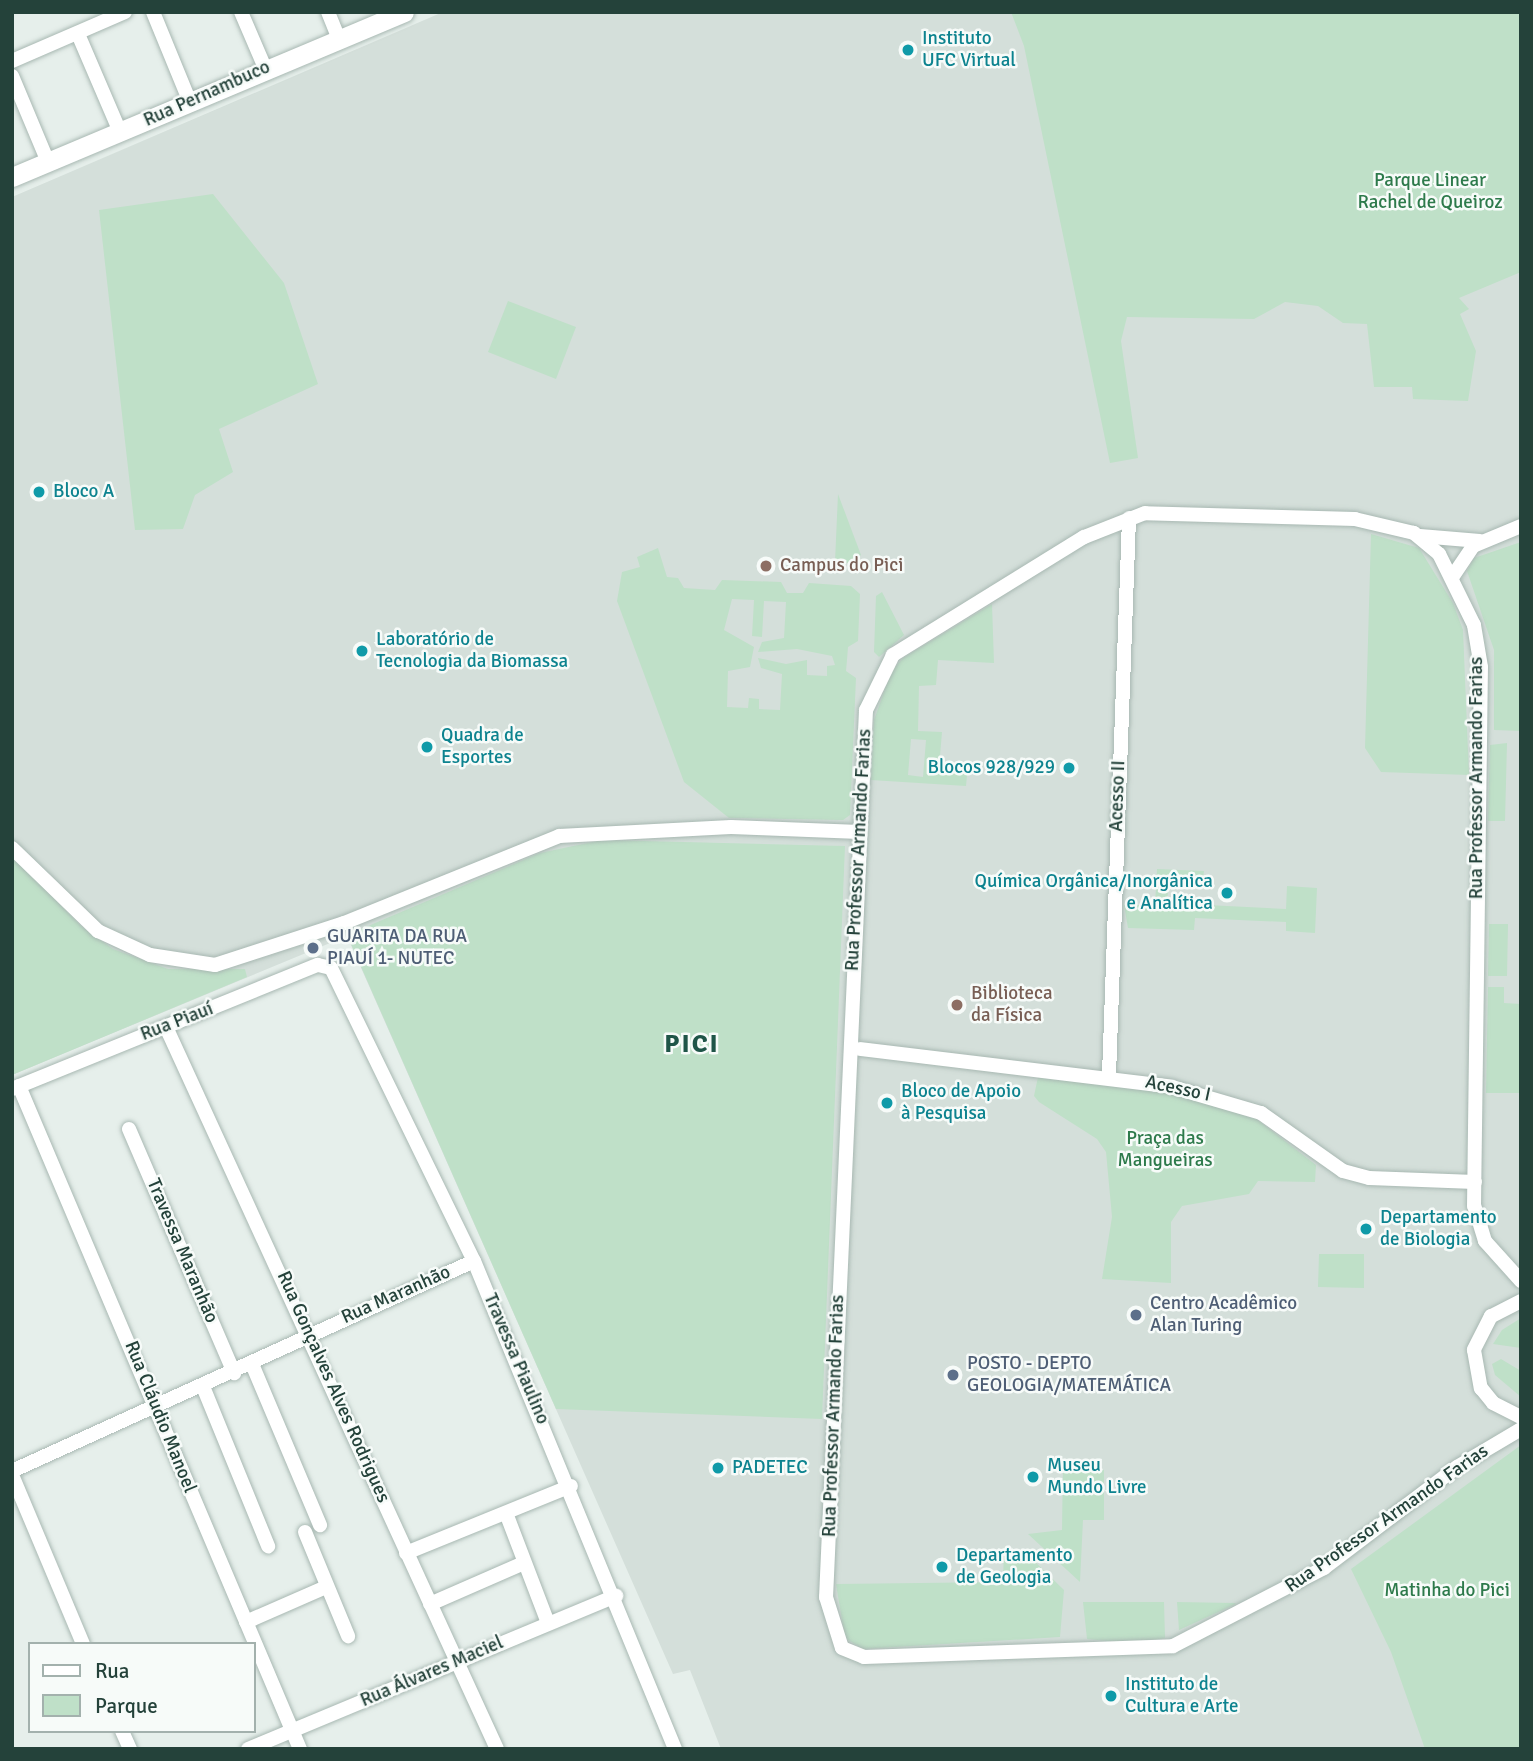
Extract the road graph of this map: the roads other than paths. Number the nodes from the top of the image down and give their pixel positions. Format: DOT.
graph roads {
  1 [pos="125,12"];
  2 [pos="153,12"];
  3 [pos="241,12"];
  4 [pos="328,12"];
  5 [pos="404,12"];
  6 [pos="78,34"];
  7 [pos="339,38"];
  8 [pos="12,61"];
  9 [pos="265,68"];
  10 [pos="12,76"];
  11 [pos="190,102"];
  12 [pos="120,132"];
  13 [pos="48,162"];
  14 [pos="12,177"];
  15 [pos="1129,518"];
  16 [pos="1521,526"];
  17 [pos="1420,537"];
  18 [pos="1488,540"];
  19 [pos="1453,576"];
  20 [pos="860,832"];
  21 [pos="12,848"];
  22 [pos="337,978"];
  23 [pos="166,1027"];
  24 [pos="860,1049"];
  25 [pos="1109,1074"];
  26 [pos="16,1088"];
  27 [pos="129,1129"];
  28 [pos="1475,1182"];
  29 [pos="474,1261"];
  30 [pos="1521,1281"];
  31 [pos="1521,1301"];
  32 [pos="310,1333"];
  33 [pos="251,1364"];
  34 [pos="234,1373"];
  35 [pos="204,1389"];
  36 [pos="158,1408"];
  37 [pos="1521,1417"];
  38 [pos="1521,1429"];
  39 [pos="12,1473"];
  40 [pos="571,1486"];
  41 [pos="506,1513"];
  42 [pos="320,1525"];
  43 [pos="305,1532"];
  44 [pos="268,1546"];
  45 [pos="406,1553"];
  46 [pos="524,1563"];
  47 [pos="326,1587"];
  48 [pos="616,1597"];
  49 [pos="430,1604"];
  50 [pos="246,1622"];
  51 [pos="548,1623"];
  52 [pos="348,1636"];
  53 [pos="82,1642"];
  54 [pos="254,1642"];
  55 [pos="256,1646"];
  56 [pos="456,1661"];
  57 [pos="291,1729"];
  58 [pos="123,1733"];
  59 [pos="130,1749"];
  60 [pos="248,1749"];
  61 [pos="300,1749"];
  62 [pos="497,1749"];
  63 [pos="676,1749"];
  1 -- 6 [label="street"];
  2 -- 11 [label="street"];
  3 -- 9 [label="street"];
  4 -- 7 [label="street"];
  5 -- 7 [label="street, Rua Pernambuco"];
  6 -- 8 [label="street"];
  6 -- 12 [label="street"];
  7 -- 9 [label="street, Rua Pernambuco"];
  9 -- 11 [label="street, Rua Pernambuco"];
  10 -- 13 [label="street"];
  11 -- 12 [label="street, Rua Pernambuco"];
  12 -- 13 [label="street, Rua Pernambuco"];
  13 -- 14 [label="street, Rua Pernambuco"];
  15 -- 17 [label="street, Rua Professor Armando Farias"];
  15 -- 20 [label="street, Rua Professor Armando Farias"];
  15 -- 25 [label="street, Acesso II"];
  16 -- 18 [label="street"];
  17 -- 18 [label="street"];
  17 -- 19 [label="street, Rua Professor Armando Farias"];
  18 -- 19 [label="street"];
  19 -- 28 [label="street, Rua Professor Armando Farias"];
  20 -- 21 [label="street"];
  20 -- 38 [label="street, Rua Professor Armando Farias"];
  22 -- 23 [label="street, Rua Piauí"];
  22 -- 29 [label="street, Travessa Piaulino"];
  23 -- 26 [label="street, Rua Piauí"];
  23 -- 32 [label="street, Rua Gonçalves Alves Rodrigues"];
  24 -- 25 [label="street, Acesso I"];
  25 -- 28 [label="street, Acesso I"];
  26 -- 36 [label="street, Rua Cláudio Manoel"];
  27 -- 34 [label="street, Travessa Maranhão"];
  28 -- 30 [label="street, Rua Professor Armando Farias"];
  29 -- 32 [label="street, Rua Maranhão"];
  29 -- 40 [label="street, Travessa Piaulino"];
  31 -- 37 [label="street"];
  32 -- 33 [label="street, Rua Maranhão"];
  32 -- 45 [label="street, Rua Gonçalves Alves Rodrigues"];
  33 -- 34 [label="street, Rua Maranhão"];
  33 -- 42 [label="street"];
  34 -- 35 [label="street, Rua Maranhão"];
  35 -- 36 [label="street, Rua Maranhão"];
  35 -- 44 [label="street"];
  36 -- 39 [label="street, Rua Maranhão"];
  36 -- 50 [label="street, Rua Cláudio Manoel"];
  39 -- 53 [label="street"];
  40 -- 41 [label="street"];
  40 -- 48 [label="street, Travessa Piaulino"];
  41 -- 45 [label="street"];
  41 -- 46 [label="street"];
  43 -- 47 [label="street"];
  45 -- 49 [label="street, Rua Gonçalves Alves Rodrigues"];
  46 -- 49 [label="street"];
  46 -- 51 [label="street"];
  47 -- 50 [label="street"];
  47 -- 52 [label="street"];
  48 -- 51 [label="street, Rua Álvares Maciel"];
  48 -- 63 [label="street, Travessa Piaulino"];
  49 -- 56 [label="street, Rua Gonçalves Alves Rodrigues"];
  50 -- 54 [label="street, Rua Cláudio Manoel"];
  51 -- 56 [label="street, Rua Álvares Maciel"];
  55 -- 57 [label="street, Rua Cláudio Manoel"];
  56 -- 57 [label="street, Rua Álvares Maciel"];
  56 -- 62 [label="street, Rua Gonçalves Alves Rodrigues"];
  57 -- 60 [label="street, Rua Álvares Maciel"];
  57 -- 61 [label="street, Rua Cláudio Manoel"];
  58 -- 59 [label="street"];
}
